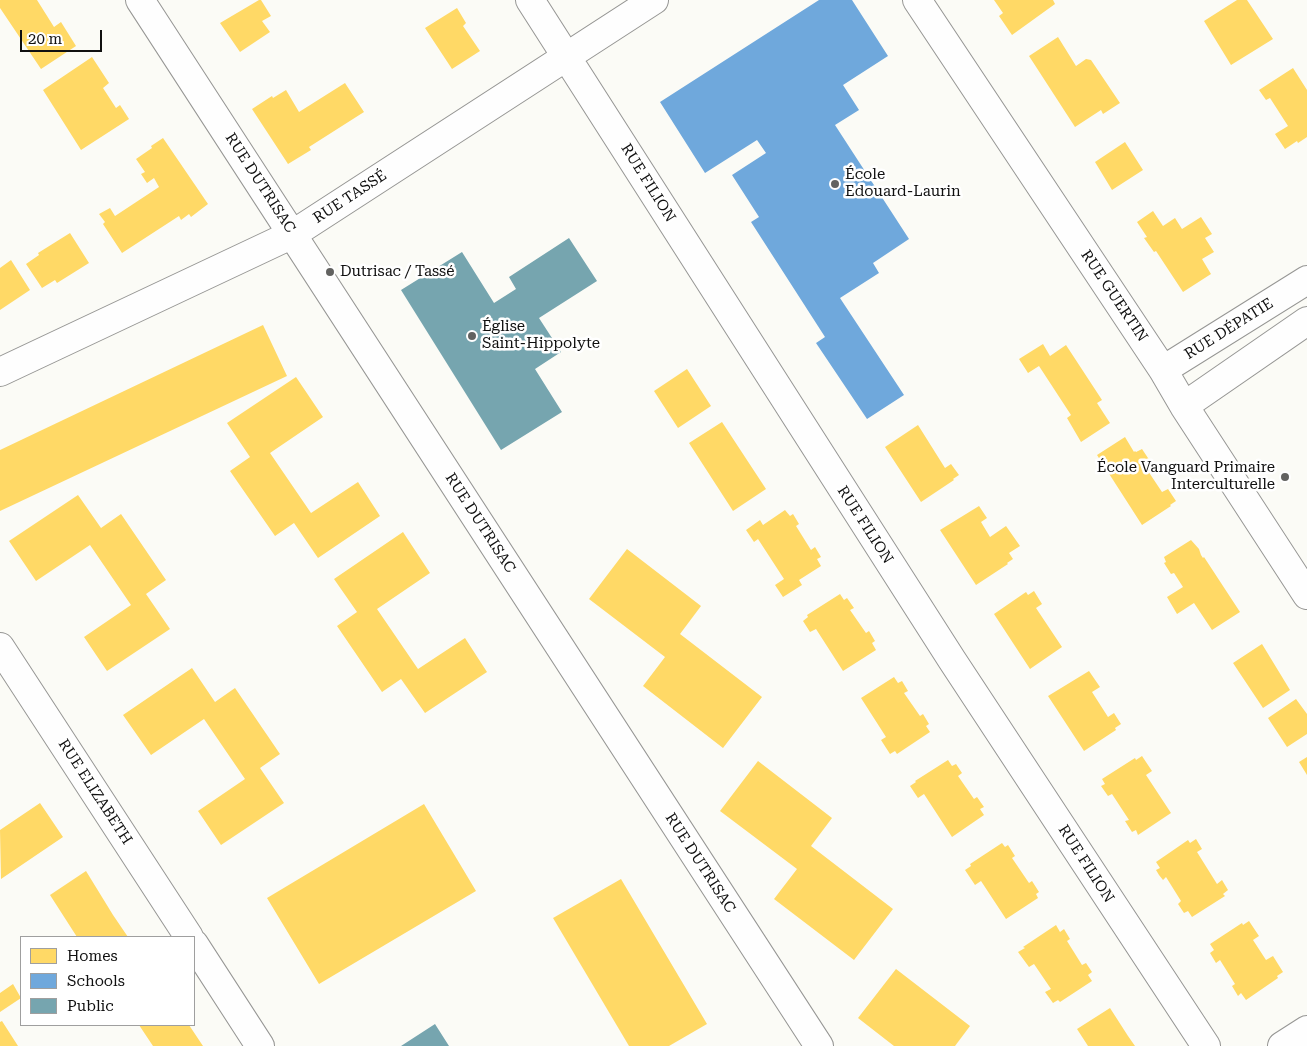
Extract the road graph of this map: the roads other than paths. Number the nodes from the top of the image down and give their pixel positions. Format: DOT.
graph roads {
  1 [pos="140,0"];
  2 [pos="530,0"];
  3 [pos="654,0"];
  4 [pos="917,0"];
  5 [pos="568,57"];
  6 [pos="293,234"];
  7 [pos="1303,293"];
  8 [pos="1307,321"];
  9 [pos="1163,370"];
  10 [pos="0,372"];
  11 [pos="1184,406"];
  12 [pos="1307,595"];
  13 [pos="0,647"];
  14 [pos="188,936"];
  15 [pos="195,946"];
  16 [pos="1307,1030"];
  17 [pos="260,1046"];
  18 [pos="819,1046"];
  19 [pos="1206,1046"];
  20 [pos="1282,1046"];
  1 -- 6 [label="street, RUE DUTRISAC"];
  2 -- 5 [label="street, RUE FILION"];
  3 -- 5 [label="street, RUE TASSÉ"];
  4 -- 9 [label="street, RUE GUERTIN"];
  5 -- 6 [label="street, RUE TASSÉ"];
  5 -- 19 [label="street, RUE FILION"];
  6 -- 10 [label="street, RUE TASSÉ"];
  6 -- 18 [label="street, RUE DUTRISAC"];
  7 -- 9 [label="street, RUE DÉPATIE"];
  8 -- 11 [label="street"];
  9 -- 11 [label="street, RUE GUERTIN"];
  11 -- 12 [label="street, RUE GUERTIN"];
  13 -- 14 [label="street, RUE ELIZABETH"];
  15 -- 17 [label="street"];
  16 -- 20 [label="street"];
}
